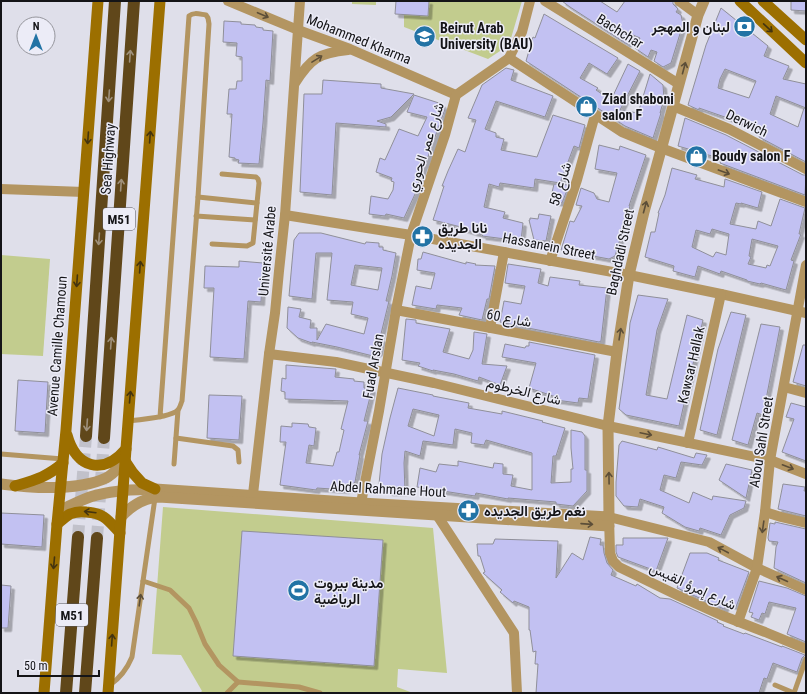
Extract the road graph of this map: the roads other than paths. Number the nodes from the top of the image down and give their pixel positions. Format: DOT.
graph roads {
  1 [pos="98,1"];
  2 [pos="115,1"];
  3 [pos="134,1"];
  4 [pos="160,1"];
  5 [pos="228,1"];
  6 [pos="300,1"];
  7 [pos="530,1"];
  8 [pos="545,1"];
  9 [pos="679,1"];
  10 [pos="704,1"];
  11 [pos="740,1"];
  12 [pos="763,1"];
  13 [pos="698,14"];
  14 [pos="298,30"];
  15 [pos="806,40"];
  16 [pos="350,49"];
  17 [pos="509,58"];
  18 [pos="806,63"];
  19 [pos="680,84"];
  20 [pos="294,85"];
  21 [pos="456,95"];
  22 [pos="673,106"];
  23 [pos="595,115"];
  24 [pos="661,148"];
  25 [pos="806,169"];
  26 [pos="222,174"];
  27 [pos="1,189"];
  28 [pos="84,192"];
  29 [pos="198,197"];
  30 [pos="806,202"];
  31 [pos="257,203"];
  32 [pos="285,215"];
  33 [pos="196,216"];
  34 [pos="255,220"];
  35 [pos="411,235"];
  36 [pos="212,244"];
  37 [pos="504,252"];
  38 [pos="550,261"];
  39 [pos="806,265"];
  40 [pos="629,275"];
  41 [pos="721,294"];
  42 [pos="396,310"];
  43 [pos="802,312"];
  44 [pos="490,328"];
  45 [pos="617,352"];
  46 [pos="269,354"];
  47 [pos="386,372"];
  48 [pos="784,387"];
  49 [pos="806,393"];
  50 [pos="178,410"];
  51 [pos="160,417"];
  52 [pos="128,421"];
  53 [pos="608,426"];
  54 [pos="66,430"];
  55 [pos="86,436"];
  56 [pos="104,438"];
  57 [pos="176,438"];
  58 [pos="688,442"];
  59 [pos="126,449"];
  60 [pos="1,454"];
  61 [pos="770,460"];
  62 [pos="63,461"];
  63 [pos="125,461"];
  64 [pos="239,462"];
  65 [pos="174,464"];
  66 [pos="806,474"];
  67 [pos="1,484"];
  68 [pos="15,486"];
  69 [pos="61,487"];
  70 [pos="123,491"];
  71 [pos="155,494"];
  72 [pos="253,499"];
  73 [pos="361,502"];
  74 [pos="59,511"];
  75 [pos="434,511"];
  76 [pos="765,512"];
  77 [pos="121,517"];
  78 [pos="609,521"];
  79 [pos="806,523"];
  80 [pos="57,524"];
  81 [pos="120,533"];
  82 [pos="78,537"];
  83 [pos="97,538"];
  84 [pos="757,568"];
  85 [pos="143,581"];
  86 [pos="806,590"];
  87 [pos="738,622"];
  88 [pos="806,649"];
  89 [pos="806,660"];
  90 [pos="238,682"];
  91 [pos="775,685"];
  92 [pos="109,689"];
  93 [pos="44,693"];
  94 [pos="66,693"];
  95 [pos="85,693"];
  96 [pos="228,693"];
  97 [pos="320,693"];
  98 [pos="517,693"];
  99 [pos="794,693"];
  1 -- 28 [label="main road, Avenue Camille Chamoun, one-way"];
  2 -- 55 [label="highway, Sea Highway / M51, one-way"];
  56 -- 3 [label="highway, Sea Highway / M51, one-way"];
  52 -- 4 [label="main road, one-way"];
  5 -- 14 [label="street, Mohammed Kharma, one-way"];
  6 -- 14 [label="street, Université Arabe"];
  7 -- 17 [label="street, شارع عمر الحوري"];
  8 -- 19 [label="street, Bachchar"];
  9 -- 13 [label="street"];
  10 -- 13 [label="street, Baghdadi Street"];
  11 -- 18 [label="main road, one-way"];
  12 -- 15 [label="main road"];
  19 -- 13 [label="street, Baghdadi Street, one-way"];
  14 -- 16 [label="street, Mohammed Kharma"];
  14 -- 20 [label="street, Université Arabe"];
  20 -- 16 [label="street, one-way"];
  16 -- 21 [label="street, Mohammed Kharma"];
  17 -- 21 [label="street, شارع عمر الحوري"];
  17 -- 23 [label="street"];
  19 -- 22 [label="street, Baghdadi Street"];
  20 -- 32 [label="street, Université Arabe"];
  21 -- 35 [label="street, شارع عمر الحوري"];
  22 -- 24 [label="street, Baghdadi Street"];
  22 -- 25 [label="street, Derwich"];
  23 -- 24 [label="street"];
  23 -- 38 [label="street, شارع 58"];
  24 -- 30 [label="street, one-way"];
  40 -- 24 [label="street, Baghdadi Street, one-way"];
  26 -- 31 [label="lane"];
  27 -- 28 [label="street"];
  28 -- 54 [label="main road, Avenue Camille Chamoun, one-way"];
  29 -- 31 [label="lane"];
  29 -- 33 [label="lane"];
  29 -- 51 [label="lane"];
  31 -- 34 [label="lane"];
  32 -- 35 [label="street, Hassanein Street"];
  32 -- 46 [label="street, Université Arabe"];
  33 -- 34 [label="lane"];
  33 -- 50 [label="lane"];
  34 -- 36 [label="lane"];
  35 -- 37 [label="street, Hassanein Street"];
  35 -- 42 [label="street, Fuad Arslan"];
  37 -- 38 [label="street, Hassanein Street"];
  37 -- 44 [label="street"];
  38 -- 40 [label="street, Hassanein Street"];
  39 -- 43 [label="street, Abou Sahl Street"];
  40 -- 41 [label="street, Hassanein Street"];
  45 -- 40 [label="street, Baghdadi Street, one-way"];
  41 -- 43 [label="street, Hassanein Street"];
  41 -- 58 [label="street, Kawsar Hallak"];
  42 -- 44 [label="street, شارع 60"];
  42 -- 47 [label="street, Fuad Arslan"];
  43 -- 48 [label="street, Abou Sahl Street"];
  44 -- 45 [label="street, شارع 60"];
  45 -- 53 [label="street, Baghdadi Street"];
  46 -- 47 [label="street, شارع الخرطوم"];
  46 -- 72 [label="street, Université Arabe"];
  47 -- 53 [label="street, شارع الخرطوم"];
  47 -- 73 [label="street, Fuad Arslan"];
  48 -- 49 [label="street"];
  48 -- 61 [label="street, Abou Sahl Street"];
  50 -- 51 [label="lane"];
  50 -- 57 [label="lane"];
  51 -- 52 [label="lane"];
  52 -- 59 [label="main road"];
  53 -- 58 [label="street, شارع الخرطوم, one-way"];
  78 -- 53 [label="street, Baghdadi Street, one-way"];
  54 -- 59 [label="main road"];
  54 -- 62 [label="main road, Avenue Camille Chamoun"];
  57 -- 64 [label="lane"];
  57 -- 65 [label="lane"];
  58 -- 61 [label="street, شارع الخرطوم"];
  59 -- 63 [label="main road"];
  60 -- 62 [label="lane"];
  61 -- 66 [label="street, شارع الخرطوم, one-way"];
  61 -- 76 [label="street, Abou Sahl Street"];
  62 -- 68 [label="main road"];
  62 -- 69 [label="main road, Avenue Camille Chamoun"];
  63 -- 69 [label="street"];
  63 -- 70 [label="main road"];
  63 -- 71 [label="main road"];
  67 -- 68 [label="street"];
  68 -- 69 [label="street"];
  69 -- 74 [label="main road, Avenue Camille Chamoun"];
  70 -- 71 [label="street, Abdel Rahmane Hout"];
  70 -- 74 [label="street, Abdel Rahmane Hout"];
  70 -- 77 [label="main road"];
  71 -- 72 [label="street, Abdel Rahmane Hout"];
  71 -- 77 [label="street, Abdel Rahmane Hout"];
  71 -- 85 [label="lane"];
  72 -- 73 [label="street, Abdel Rahmane Hout"];
  72 -- 75 [label="street, Abdel Rahmane Hout"];
  73 -- 75 [label="street, Abdel Rahmane Hout"];
  74 -- 80 [label="main road, Avenue Camille Chamoun"];
  75 -- 78 [label="street, Abdel Rahmane Hout"];
  75 -- 98 [label="street"];
  76 -- 79 [label="street"];
  76 -- 84 [label="street, Abou Sahl Street, one-way"];
  77 -- 81 [label="main road"];
  84 -- 78 [label="street, Abdel Rahmane Hout, one-way"];
  78 -- 87 [label="street, شارع إمرؤ القيس"];
  81 -- 80 [label="main road, one-way"];
  80 -- 93 [label="main road, Avenue Camille Chamoun, one-way"];
  92 -- 81 [label="main road, one-way"];
  82 -- 94 [label="highway, M51"];
  83 -- 95 [label="highway, M51"];
  86 -- 84 [label="street, Abdel Rahmane Hout, one-way"];
  84 -- 87 [label="street, Abou Sahl Street"];
  85 -- 90 [label="lane"];
  92 -- 85 [label="lane, one-way"];
  87 -- 88 [label="street, شارع إمرؤ القيس"];
  89 -- 99 [label="lane"];
  90 -- 96 [label="lane"];
  90 -- 97 [label="lane"];
  91 -- 99 [label="lane"];
}
